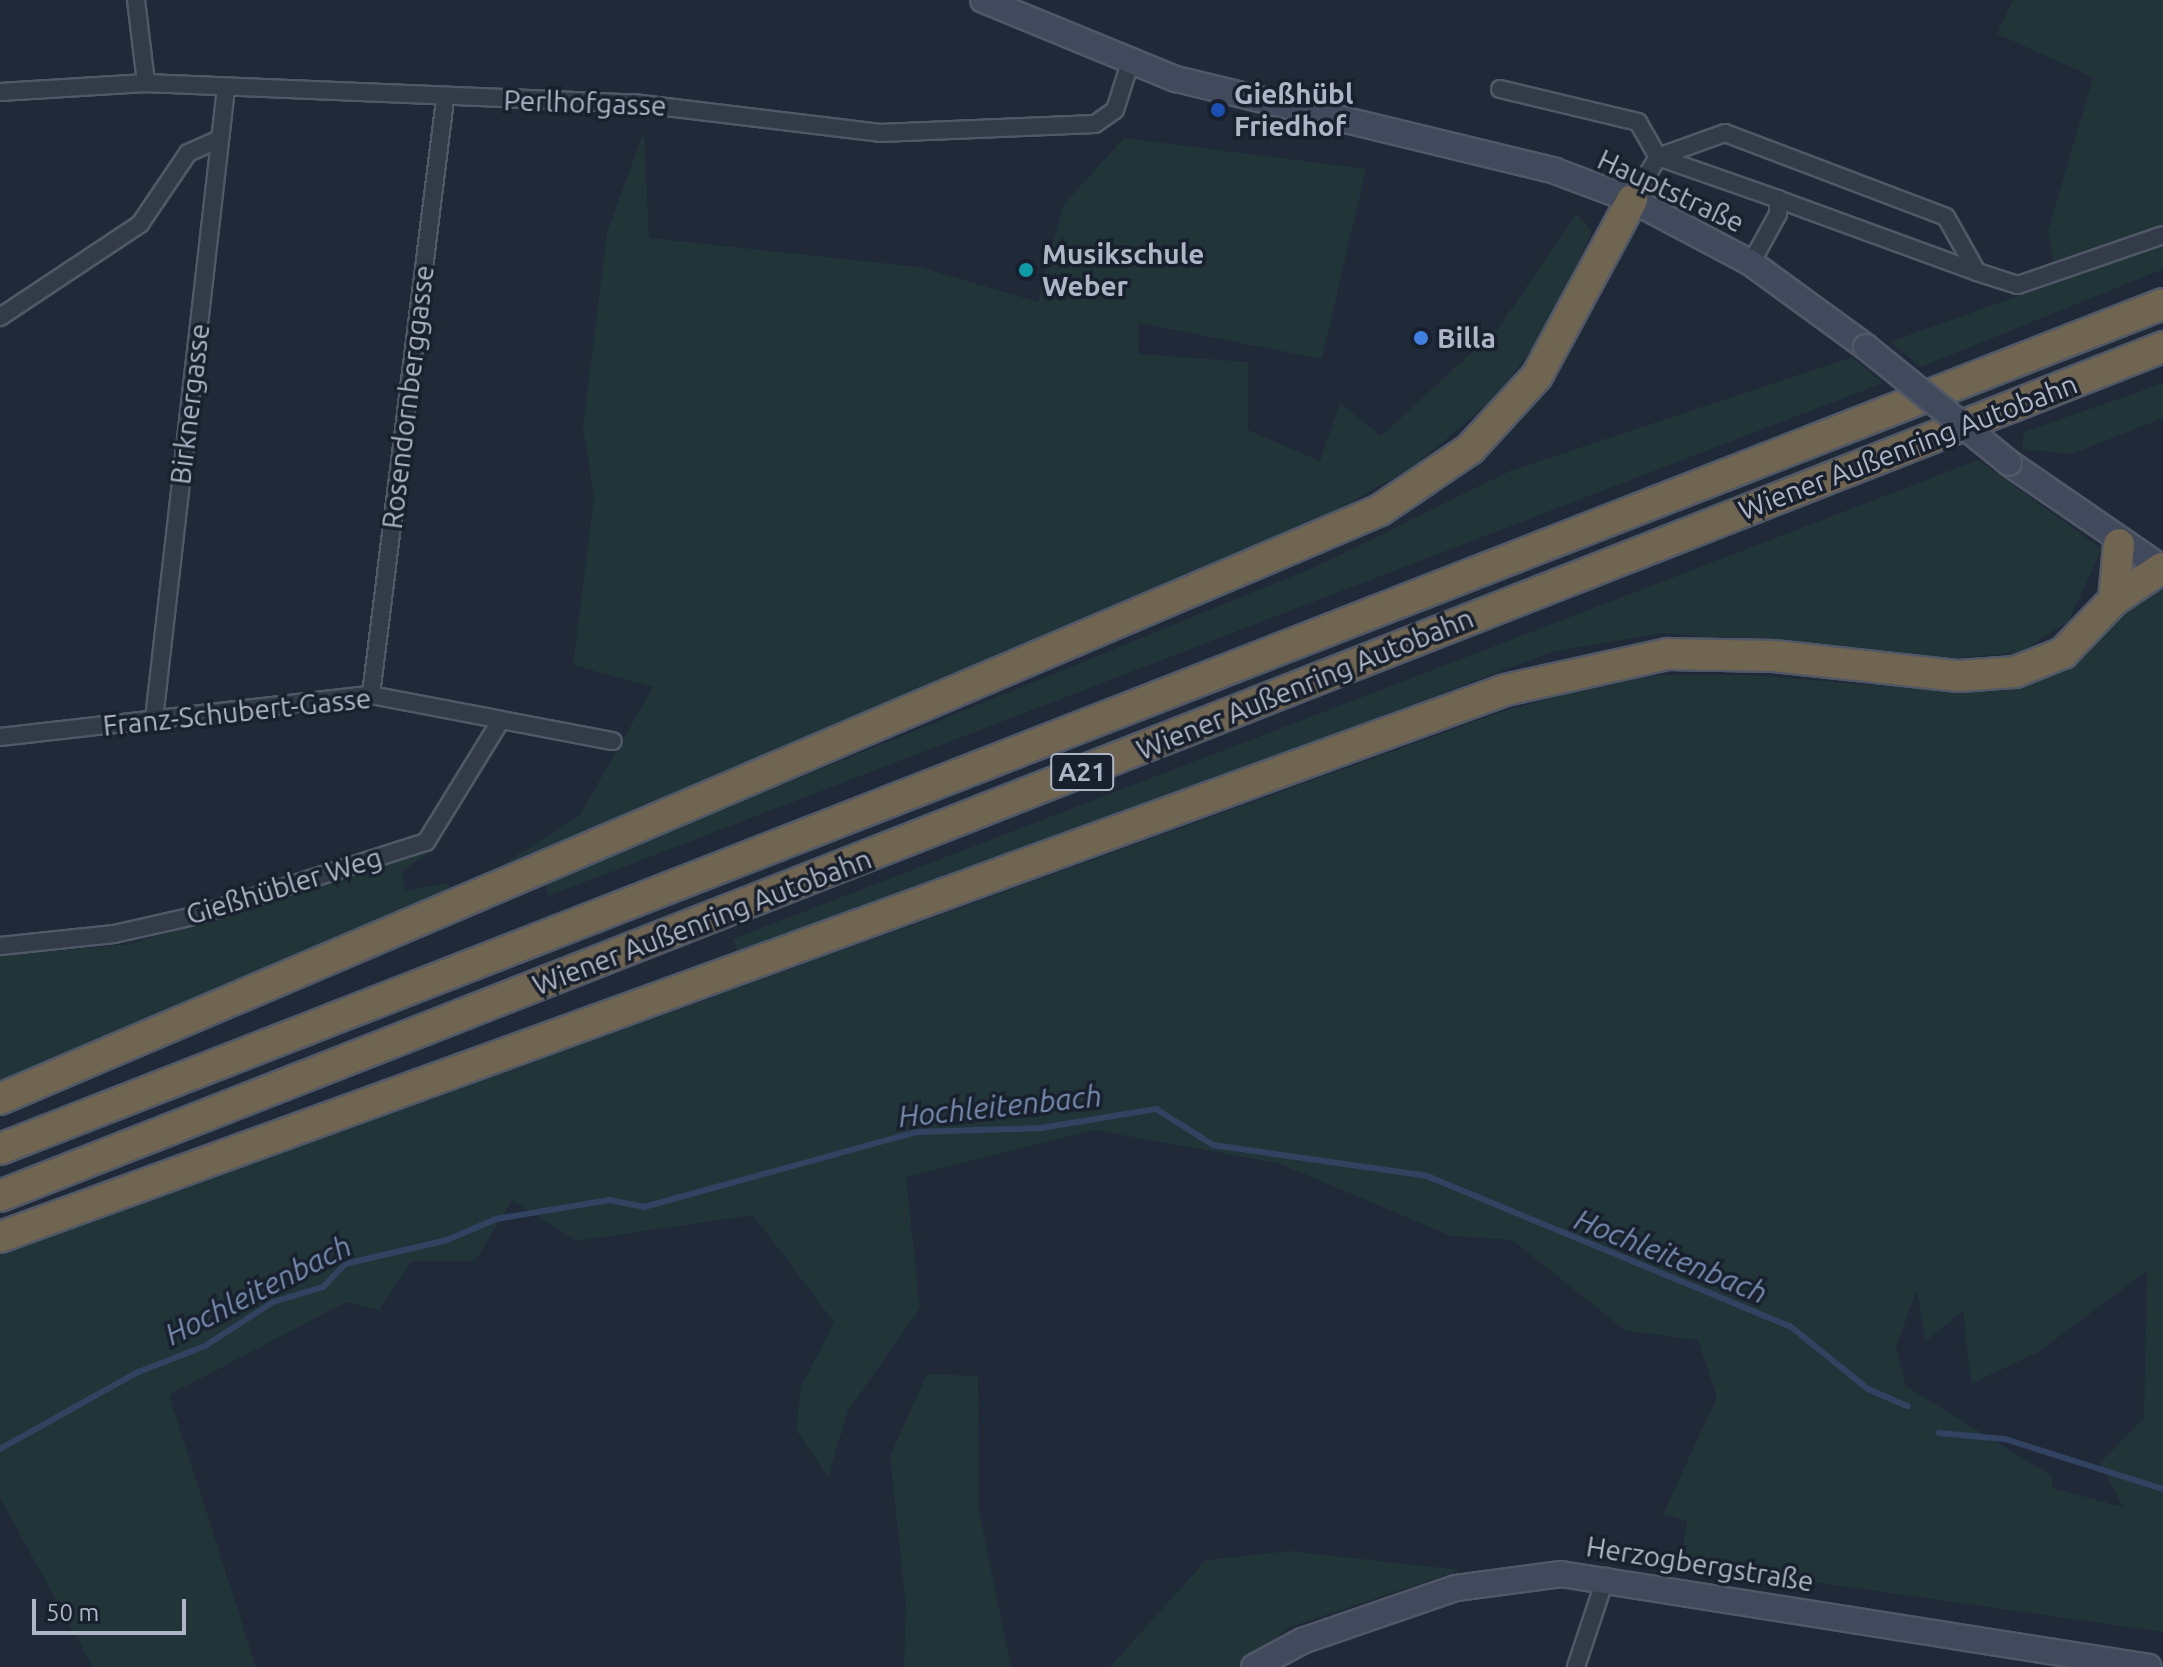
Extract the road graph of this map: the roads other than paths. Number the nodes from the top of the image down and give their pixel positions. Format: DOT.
graph roads {
  1 [pos="136,0"];
  2 [pos="983,0"];
  3 [pos="1130,63"];
  4 [pos="146,83"];
  5 [pos="226,88"];
  6 [pos="1500,89"];
  7 [pos="0,92"];
  8 [pos="445,99"];
  9 [pos="220,139"];
  10 [pos="1658,157"];
  11 [pos="1778,199"];
  12 [pos="1632,200"];
  13 [pos="2163,235"];
  14 [pos="1751,263"];
  15 [pos="1977,272"];
  16 [pos="2163,304"];
  17 [pos="0,317"];
  18 [pos="2163,347"];
  19 [pos="2119,544"];
  20 [pos="2162,568"];
  21 [pos="2114,600"];
  22 [pos="371,695"];
  23 [pos="154,719"];
  24 [pos="501,720"];
  25 [pos="0,737"];
  26 [pos="613,741"];
  27 [pos="0,946"];
  28 [pos="0,1099"];
  29 [pos="0,1149"];
  30 [pos="0,1196"];
  31 [pos="0,1237"];
  32 [pos="1606,1577"];
  33 [pos="1254,1667"];
  34 [pos="1576,1667"];
  35 [pos="2149,1667"];
  1 -- 4 [label="street"];
  2 -- 3 [label="main road, Hauptstraße"];
  3 -- 8 [label="street, Perlhofgasse"];
  3 -- 12 [label="main road, Hauptstraße"];
  4 -- 5 [label="street, Perlhofgasse"];
  4 -- 7 [label="street, Perlhofgasse"];
  5 -- 8 [label="street, Perlhofgasse"];
  5 -- 9 [label="street, Birknergasse"];
  6 -- 10 [label="street, Hauptstraße"];
  8 -- 22 [label="street, Rosendornberggasse"];
  9 -- 17 [label="street"];
  9 -- 23 [label="street, Birknergasse"];
  10 -- 11 [label="street, Hauptstraße"];
  10 -- 12 [label="street"];
  10 -- 15 [label="street, Hauptstraße"];
  11 -- 14 [label="street"];
  11 -- 15 [label="street, Hauptstraße"];
  12 -- 14 [label="main road, Hauptstraße"];
  12 -- 28 [label="highway"];
  13 -- 15 [label="street"];
  14 -- 19 [label="main road, Hauptstraße, bridge"];
  16 -- 29 [label="highway, Wiener Außenring Autobahn / A21"];
  18 -- 30 [label="highway, Wiener Außenring Autobahn / A21"];
  19 -- 20 [label="main road, Hauptstraße"];
  19 -- 21 [label="highway"];
  20 -- 21 [label="highway"];
  21 -- 31 [label="highway"];
  22 -- 23 [label="street, Franz-Schubert-Gasse"];
  22 -- 24 [label="street, Franz-Schubert-Gasse"];
  23 -- 25 [label="street, Franz-Schubert-Gasse"];
  24 -- 26 [label="street, Franz-Schubert-Gasse"];
  24 -- 27 [label="street, Gießhübler Weg"];
  32 -- 33 [label="main road, Herzogbergstraße"];
  32 -- 34 [label="street"];
  32 -- 35 [label="main road, Herzogbergstraße"];
}
